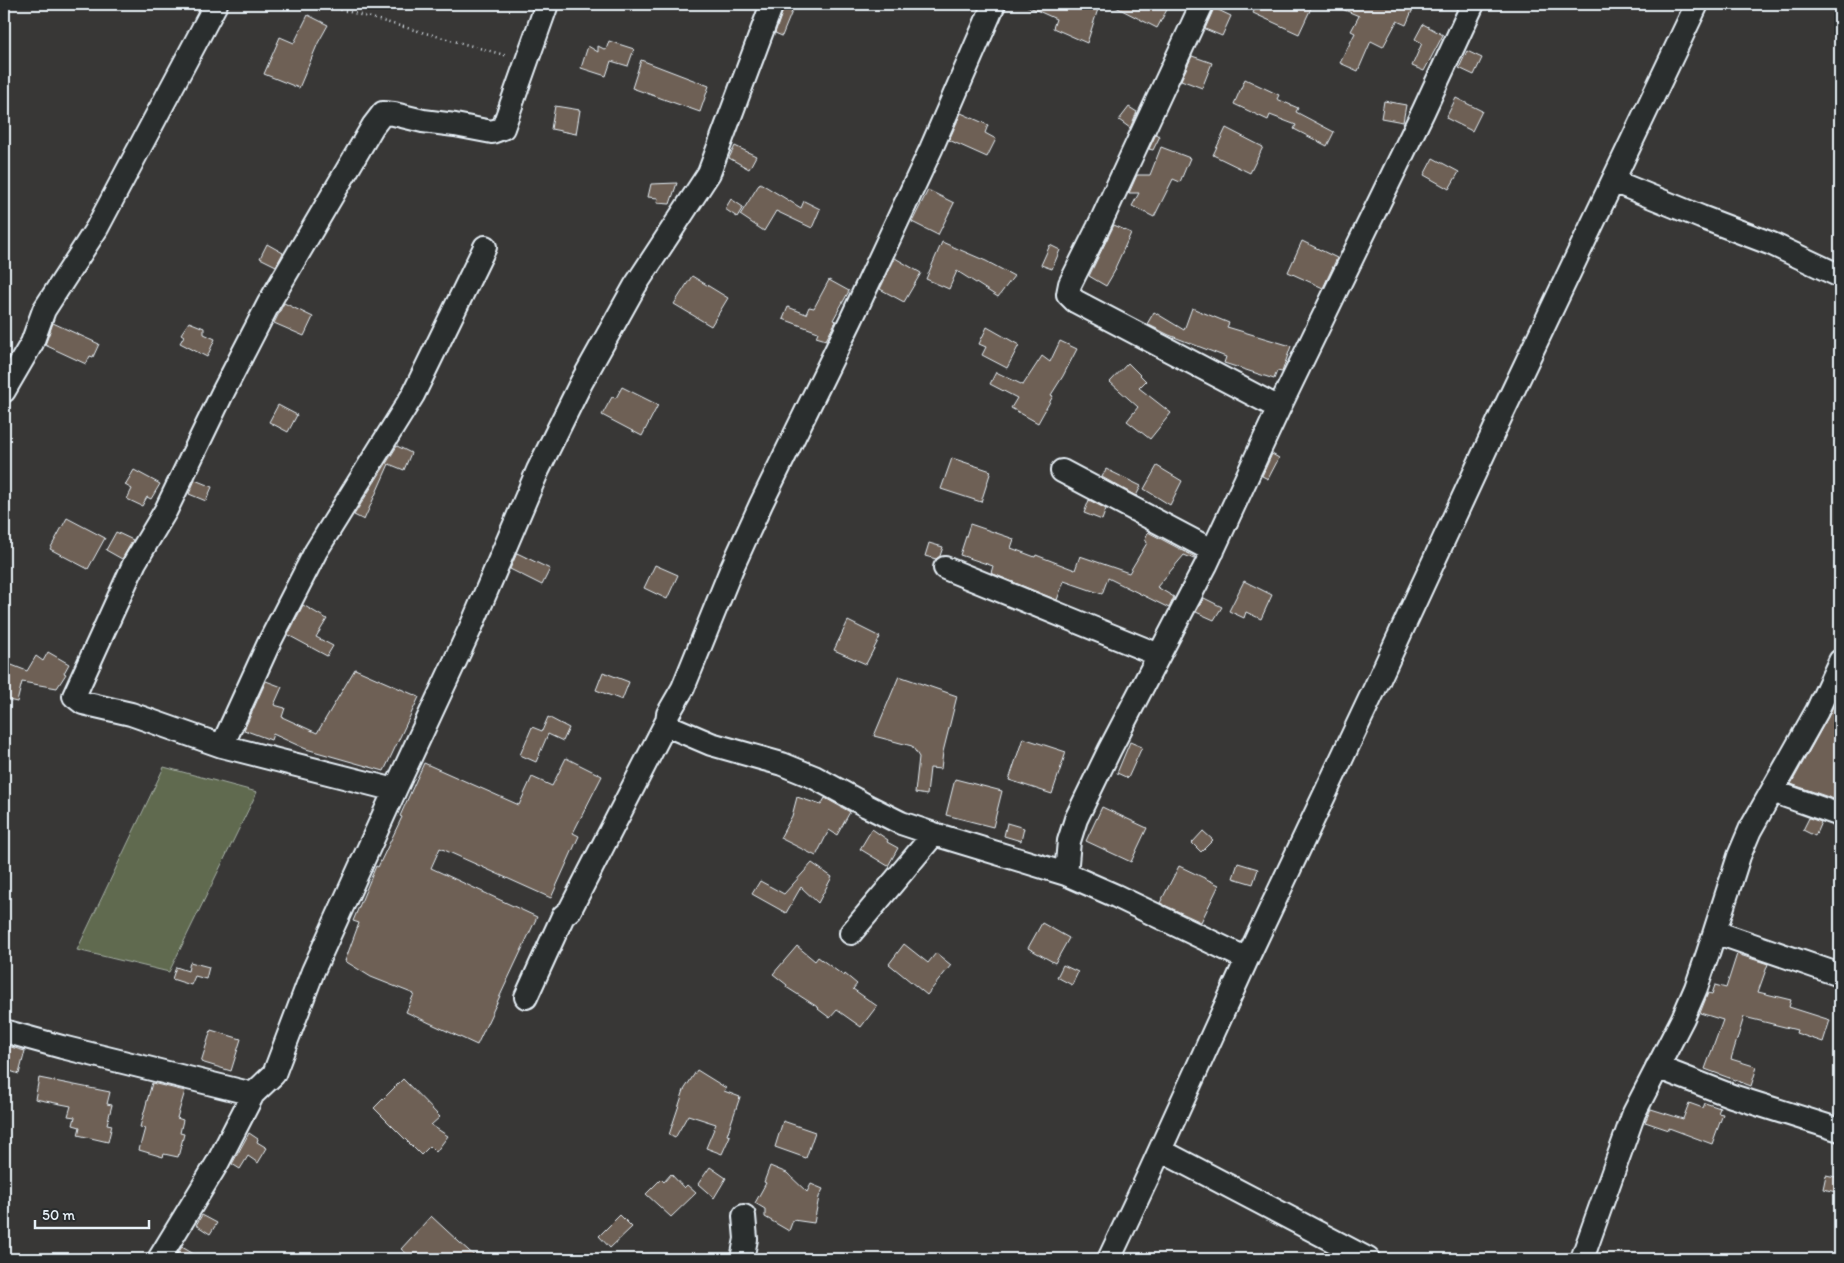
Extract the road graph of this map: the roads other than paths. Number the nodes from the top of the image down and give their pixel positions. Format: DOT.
graph roads {
  1 [pos="216,4"];
  2 [pos="546,4"];
  3 [pos="772,4"];
  4 [pos="994,4"];
  5 [pos="1202,4"];
  6 [pos="1473,4"];
  7 [pos="1697,4"];
  8 [pos="1613,181"];
  9 [pos="485,247"];
  10 [pos="1840,276"];
  11 [pos="4,391"];
  12 [pos="1279,408"];
  13 [pos="1062,471"];
  14 [pos="1213,551"];
  15 [pos="944,568"];
  16 [pos="1159,655"];
  17 [pos="1840,661"];
  18 [pos="667,721"];
  19 [pos="222,746"];
  20 [pos="395,790"];
  21 [pos="1772,791"];
  22 [pos="1840,815"];
  23 [pos="934,834"];
  24 [pos="1066,874"];
  25 [pos="1715,932"];
  26 [pos="852,933"];
  27 [pos="1246,959"];
  28 [pos="1840,976"];
  29 [pos="526,997"];
  30 [pos="4,1031"];
  31 [pos="1657,1067"];
  32 [pos="253,1094"];
  33 [pos="1840,1130"];
  34 [pos="1160,1150"];
  35 [pos="744,1216"];
  36 [pos="159,1259"];
  37 [pos="742,1259"];
  38 [pos="1109,1259"];
  39 [pos="1368,1259"];
  40 [pos="1582,1259"];
  1 -- 11 [label="street"];
  2 -- 19 [label="street"];
  3 -- 20 [label="street"];
  4 -- 18 [label="street"];
  5 -- 12 [label="street"];
  6 -- 12 [label="street"];
  7 -- 8 [label="street"];
  8 -- 10 [label="street"];
  8 -- 27 [label="street"];
  9 -- 19 [label="street"];
  12 -- 14 [label="street"];
  13 -- 14 [label="street"];
  14 -- 16 [label="street"];
  15 -- 16 [label="street"];
  16 -- 24 [label="street"];
  17 -- 21 [label="street"];
  18 -- 23 [label="street"];
  18 -- 29 [label="street"];
  19 -- 20 [label="street"];
  20 -- 32 [label="street"];
  21 -- 22 [label="street"];
  21 -- 25 [label="street"];
  23 -- 24 [label="street"];
  23 -- 26 [label="street"];
  24 -- 27 [label="street"];
  25 -- 28 [label="street"];
  25 -- 31 [label="street"];
  27 -- 34 [label="street"];
  30 -- 32 [label="street"];
  31 -- 33 [label="street"];
  31 -- 40 [label="street"];
  32 -- 36 [label="street"];
  34 -- 38 [label="street"];
  34 -- 39 [label="street"];
  35 -- 37 [label="street"];
}
